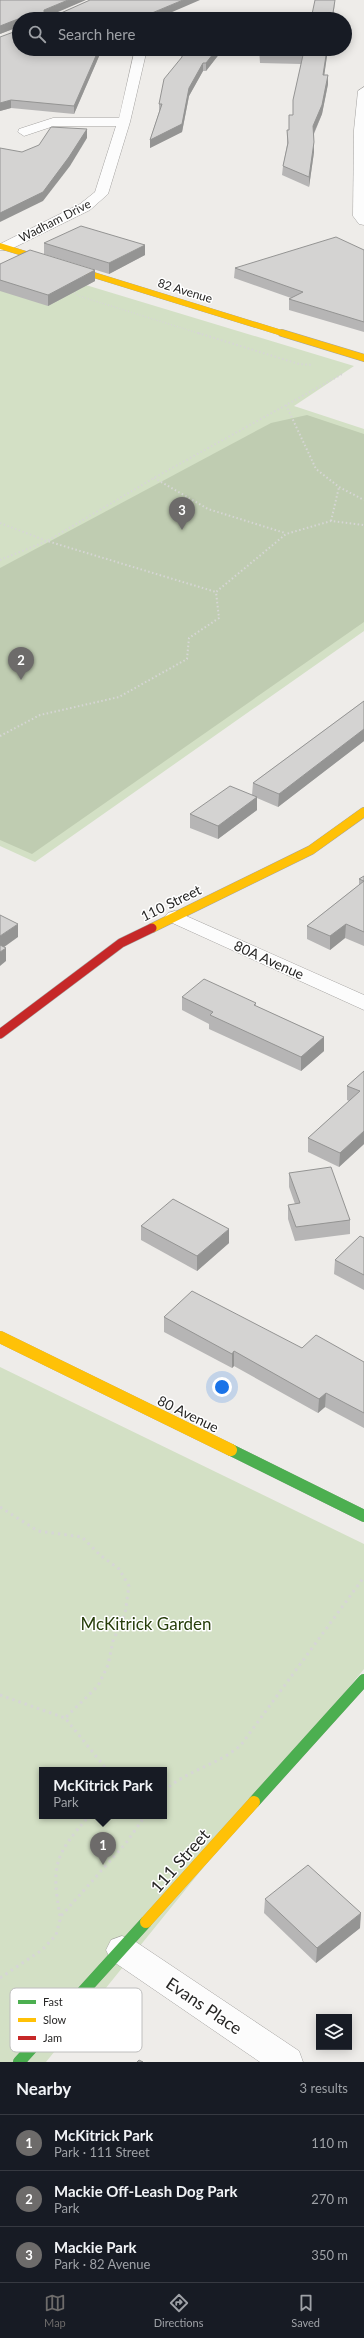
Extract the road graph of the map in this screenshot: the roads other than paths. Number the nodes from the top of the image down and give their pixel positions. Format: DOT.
graph roads {
  1 [pos="139,56"];
  2 [pos="364,91"];
  3 [pos="124,122"];
  4 [pos="362,130"];
  5 [pos="24,132"];
  6 [pos="364,221"];
  7 [pos="2,246"];
  8 [pos="364,358"];
  9 [pos="364,812"];
  10 [pos="175,917"];
  11 [pos="364,1003"];
  12 [pos="0,1034"];
  13 [pos="0,1337"];
  14 [pos="364,1516"];
  15 [pos="364,1680"];
  16 [pos="122,1950"];
  17 [pos="87,1988"];
  18 [pos="28,2052"];
  19 [pos="19,2062"];
  20 [pos="287,2062"];
  1 -- 3 [label="street, Wadham Drive"];
  2 -- 4 [label="street"];
  3 -- 5 [label="street"];
  3 -- 7 [label="street, Wadham Drive"];
  4 -- 6 [label="street"];
  7 -- 8 [label="street, 82 Avenue"];
  9 -- 10 [label="street, 110 Street"];
  10 -- 11 [label="street, 80A Avenue"];
  10 -- 12 [label="street, 110 Street"];
  13 -- 14 [label="street, 80 Avenue"];
  15 -- 16 [label="street, 111 Street"];
  16 -- 17 [label="street, 111 Street"];
  16 -- 20 [label="street, Evans Place"];
  18 -- 19 [label="street, 111 Street"];
}
